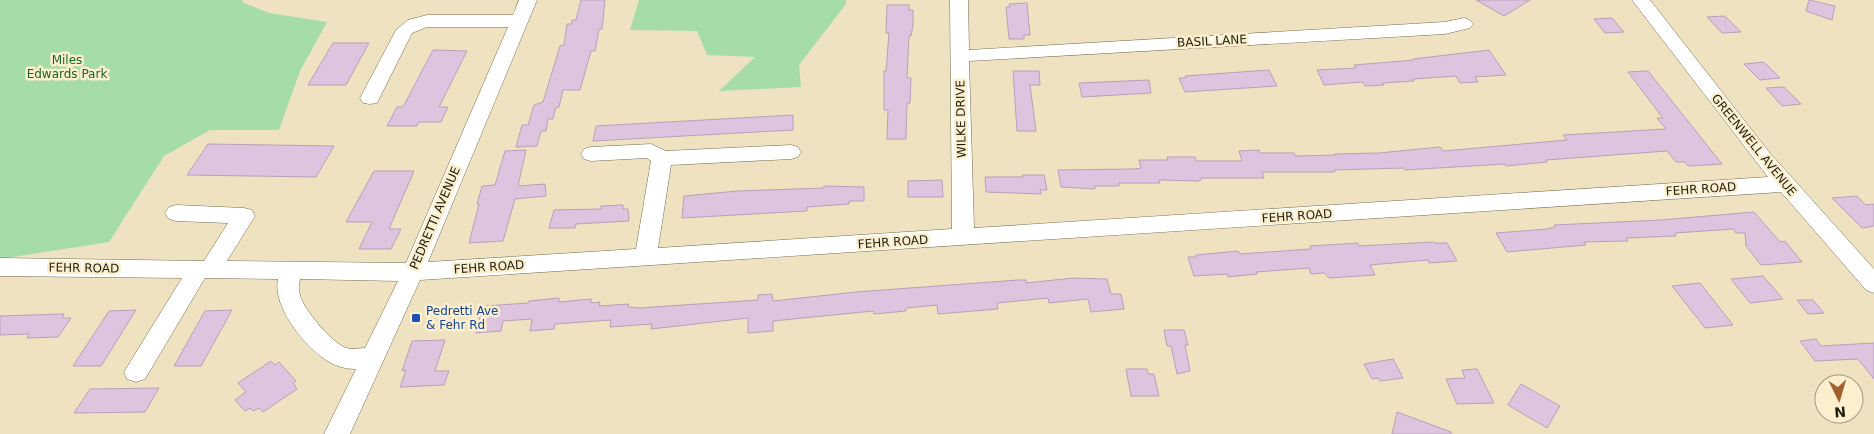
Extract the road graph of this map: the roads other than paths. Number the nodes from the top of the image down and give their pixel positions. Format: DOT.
graph roads {
  1 [pos="528,0"];
  2 [pos="959,0"];
  3 [pos="1641,0"];
  4 [pos="519,21"];
  5 [pos="1464,24"];
  6 [pos="960,56"];
  7 [pos="370,98"];
  8 [pos="791,152"];
  9 [pos="592,154"];
  10 [pos="662,158"];
  11 [pos="1785,184"];
  12 [pos="176,213"];
  13 [pos="963,238"];
  14 [pos="646,257"];
  15 [pos="1864,260"];
  16 [pos="0,267"];
  17 [pos="204,269"];
  18 [pos="292,270"];
  19 [pos="413,272"];
  20 [pos="1874,284"];
  21 [pos="372,358"];
  22 [pos="136,372"];
  23 [pos="337,434"];
  1 -- 4 [label="street, PEDRETTI AVENUE"];
  2 -- 6 [label="street, WILKE DRIVE"];
  3 -- 11 [label="street, GREENWELL AVENUE"];
  4 -- 7 [label="street"];
  4 -- 19 [label="street, PEDRETTI AVENUE"];
  5 -- 6 [label="street, BASIL LANE"];
  6 -- 13 [label="street, WILKE DRIVE"];
  8 -- 10 [label="street"];
  9 -- 10 [label="street"];
  10 -- 14 [label="street"];
  11 -- 13 [label="street, FEHR ROAD"];
  11 -- 15 [label="street, GREENWELL AVENUE"];
  12 -- 17 [label="street"];
  13 -- 14 [label="street, FEHR ROAD"];
  14 -- 19 [label="street, FEHR ROAD"];
  15 -- 20 [label="street, GREENWELL AVENUE"];
  16 -- 17 [label="street, FEHR ROAD"];
  17 -- 18 [label="street, FEHR ROAD"];
  17 -- 22 [label="street"];
  18 -- 19 [label="street, FEHR ROAD"];
  18 -- 21 [label="street"];
  19 -- 21 [label="street, PEDRETTI AVENUE"];
  21 -- 23 [label="street, PEDRETTI AVENUE"];
}
